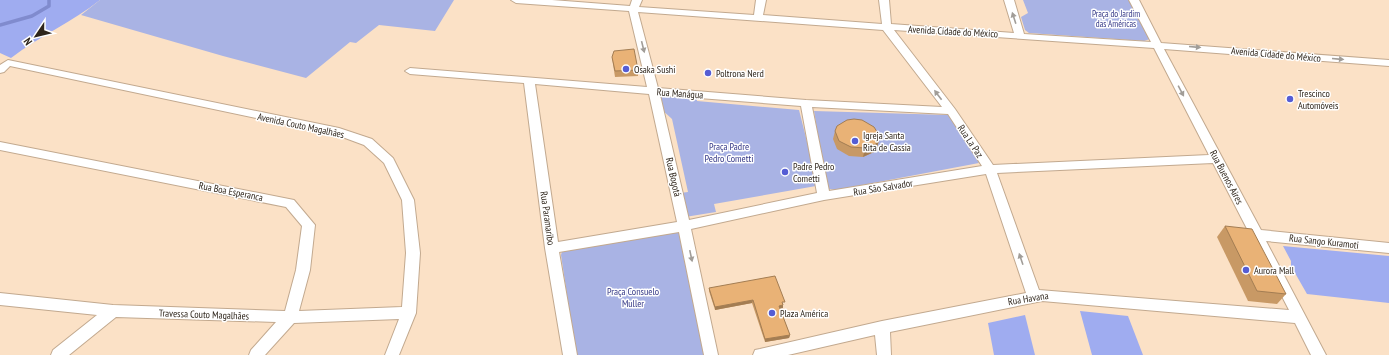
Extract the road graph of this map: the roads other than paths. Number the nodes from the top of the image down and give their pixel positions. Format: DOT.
graph roads {
  1 [pos="516,0"];
  2 [pos="761,0"];
  3 [pos="884,0"];
  4 [pos="1009,0"];
  5 [pos="1134,0"];
  6 [pos="635,5"];
  7 [pos="758,18"];
  8 [pos="887,28"];
  9 [pos="1020,35"];
  10 [pos="1156,44"];
  11 [pos="1389,63"];
  12 [pos="4,67"];
  13 [pos="410,71"];
  14 [pos="529,80"];
  15 [pos="655,91"];
  16 [pos="806,103"];
  17 [pos="951,111"];
  18 [pos="0,146"];
  19 [pos="1217,159"];
  20 [pos="990,169"];
  21 [pos="824,196"];
  22 [pos="685,226"];
  23 [pos="1258,235"];
  24 [pos="552,248"];
  25 [pos="1389,248"];
  26 [pos="1034,296"];
  27 [pos="0,299"];
  28 [pos="113,311"];
  29 [pos="409,313"];
  30 [pos="290,317"];
  31 [pos="1300,317"];
  32 [pos="882,327"];
  33 [pos="58,355"];
  34 [pos="256,355"];
  35 [pos="392,355"];
  36 [pos="570,355"];
  37 [pos="712,355"];
  38 [pos="760,355"];
  39 [pos="884,355"];
  40 [pos="1319,355"];
  1 -- 6 [label="street, Avenida Cidade do México"];
  2 -- 7 [label="street"];
  3 -- 8 [label="street"];
  9 -- 4 [label="street, one-way"];
  5 -- 10 [label="street, Rua Buenos Aires"];
  6 -- 7 [label="street, Avenida Cidade do México"];
  6 -- 15 [label="street, Rua Bogotá, one-way"];
  7 -- 8 [label="street, Avenida Cidade do México"];
  8 -- 9 [label="street, Avenida Cidade do México"];
  17 -- 8 [label="street, Rua La Paz, one-way"];
  9 -- 10 [label="street, Avenida Cidade do México"];
  10 -- 11 [label="street, Avenida Cidade do México, one-way"];
  10 -- 19 [label="street, Rua Buenos Aires, one-way"];
  12 -- 29 [label="street, Avenida Couto Magalhães"];
  13 -- 14 [label="street, Rua Manágua"];
  14 -- 15 [label="street, Rua Manágua"];
  14 -- 24 [label="street, Rua Paramaribo"];
  15 -- 16 [label="street, Rua Manágua"];
  15 -- 22 [label="street, Rua Bogotá"];
  16 -- 17 [label="street, Rua Manágua"];
  16 -- 21 [label="street"];
  17 -- 20 [label="street, Rua La Paz"];
  18 -- 30 [label="street, Rua Boa Esperanca"];
  19 -- 20 [label="street, Rua São Salvador"];
  19 -- 23 [label="street, Rua Buenos Aires"];
  20 -- 21 [label="street, Rua São Salvador"];
  26 -- 20 [label="street, Rua La Paz, one-way"];
  21 -- 22 [label="street, Rua São Salvador"];
  22 -- 24 [label="street, Rua São Salvador"];
  22 -- 37 [label="street, Rua Bogotá, one-way"];
  23 -- 25 [label="street, Rua Sango Kuramoti"];
  23 -- 31 [label="street, Rua Buenos Aires"];
  24 -- 36 [label="street, Rua Paramaribo"];
  26 -- 31 [label="street, Rua Havana"];
  26 -- 32 [label="street, Rua Havana"];
  27 -- 28 [label="street, Travessa Couto Magalhães"];
  28 -- 30 [label="street, Travessa Couto Magalhães"];
  28 -- 33 [label="street"];
  29 -- 30 [label="street, Travessa Couto Magalhães"];
  29 -- 35 [label="street, Avenida Couto Magalhães"];
  30 -- 34 [label="street, Rua Boa Esperanca"];
  31 -- 40 [label="street, Rua Buenos Aires"];
  32 -- 38 [label="street, Rua Havana"];
  32 -- 39 [label="street"];
}
